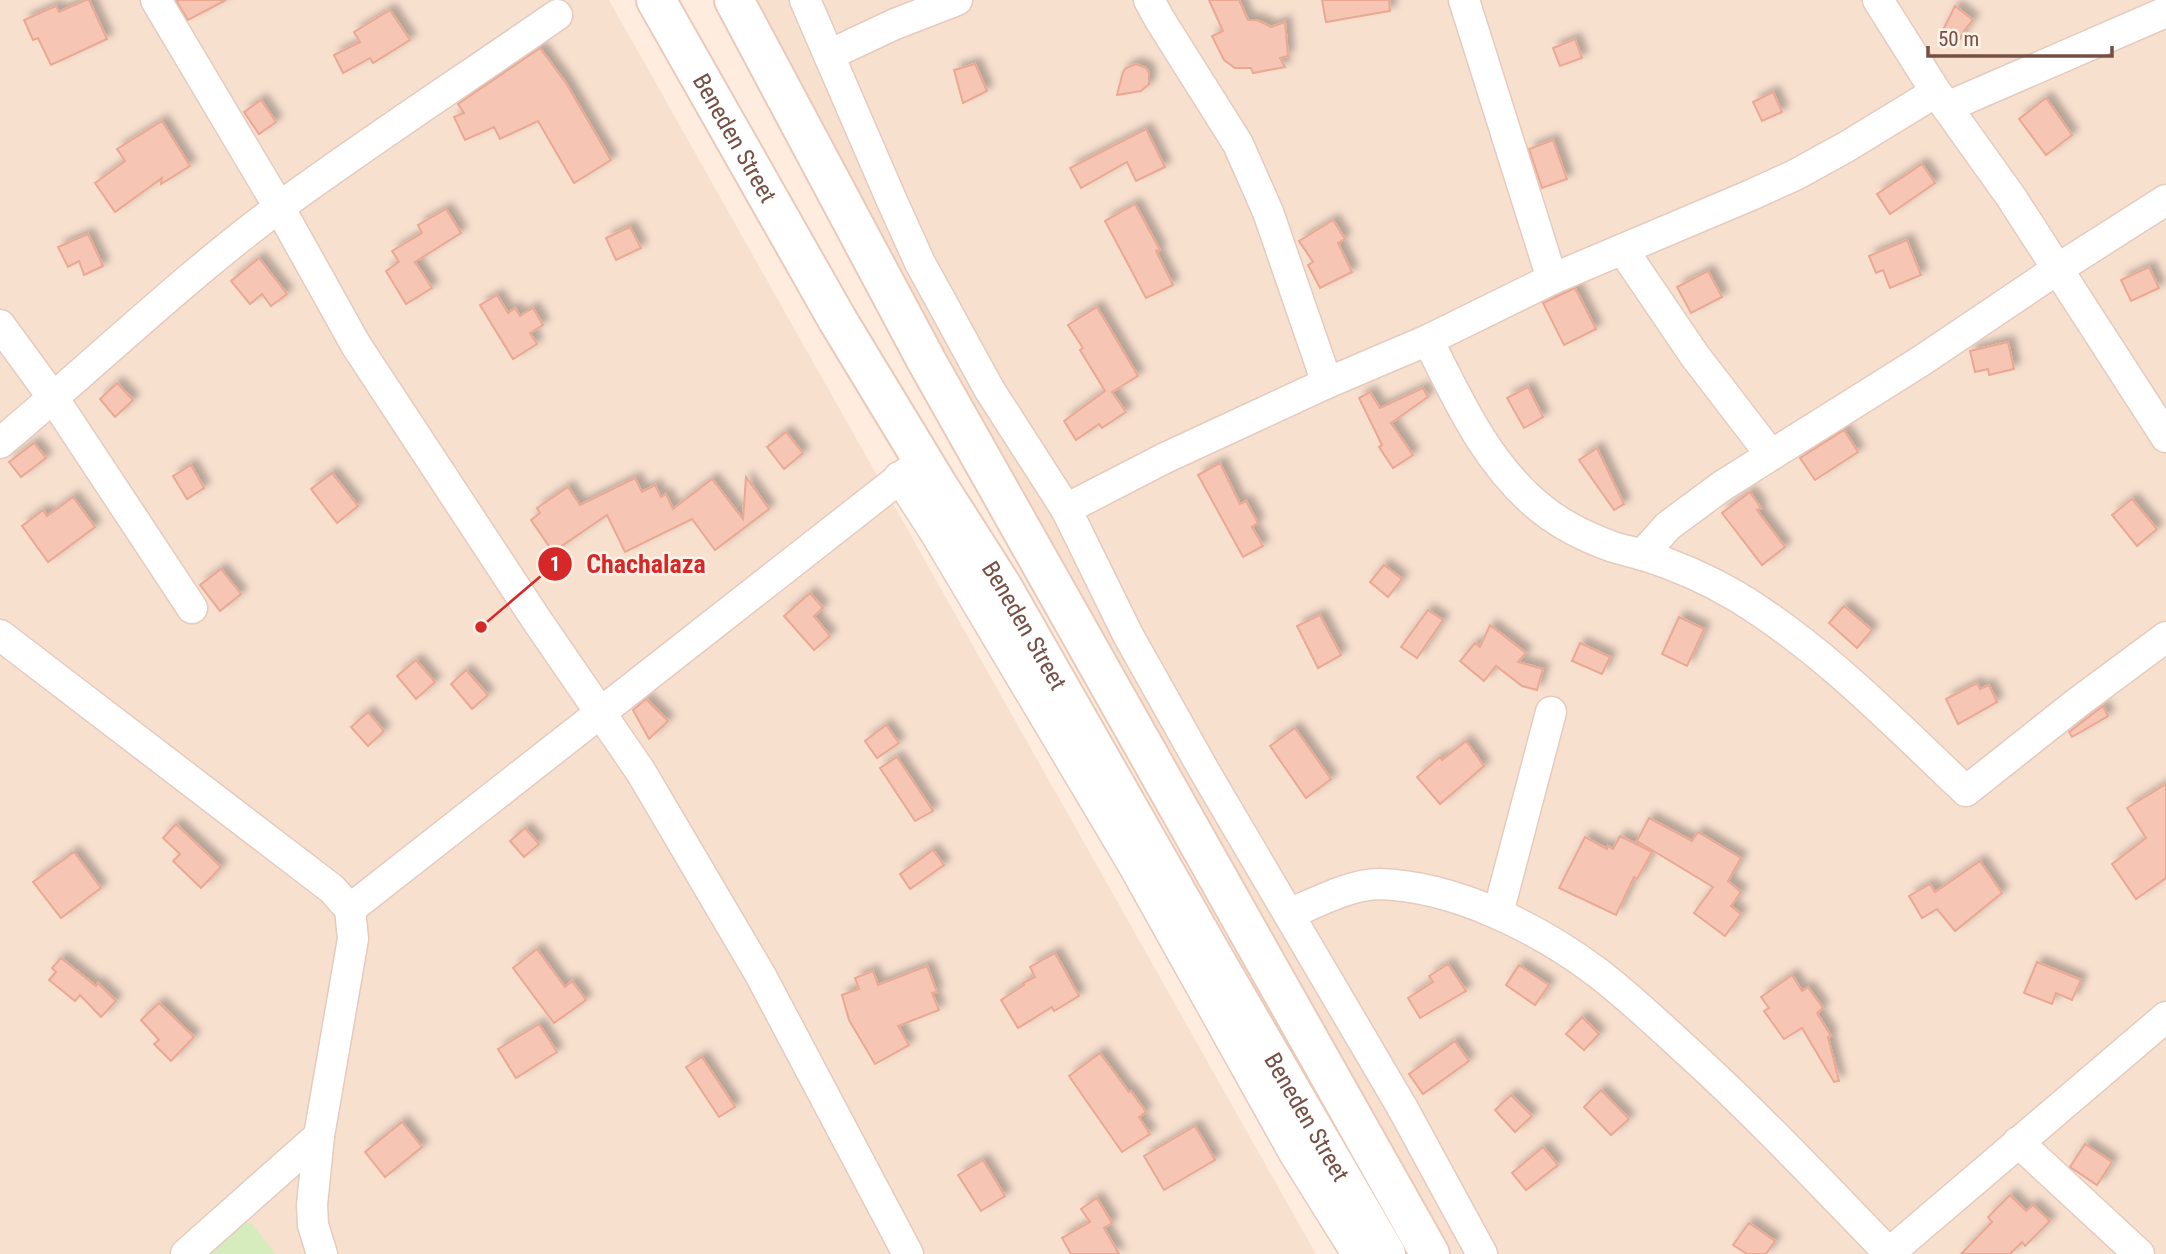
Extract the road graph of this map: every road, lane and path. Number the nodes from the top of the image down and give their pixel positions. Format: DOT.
graph roads {
  1 [pos="156,0"];
  2 [pos="656,0"];
  3 [pos="734,0"];
  4 [pos="805,0"];
  5 [pos="957,0"];
  6 [pos="1149,0"];
  7 [pos="1464,0"];
  8 [pos="1878,0"];
  9 [pos="2166,12"];
  10 [pos="557,15"];
  11 [pos="829,55"];
  12 [pos="1942,99"];
  13 [pos="2166,200"];
  14 [pos="279,207"];
  15 [pos="1623,250"];
  16 [pos="2056,270"];
  17 [pos="1552,279"];
  18 [pos="0,325"];
  19 [pos="1428,340"];
  20 [pos="1327,383"];
  21 [pos="54,399"];
  22 [pos="2166,437"];
  23 [pos="0,443"];
  24 [pos="1771,455"];
  25 [pos="911,469"];
  26 [pos="1066,509"];
  27 [pos="1642,555"];
  28 [pos="192,608"];
  29 [pos="0,635"];
  30 [pos="2166,637"];
  31 [pos="1551,712"];
  32 [pos="601,714"];
  33 [pos="350,909"];
  34 [pos="1498,913"];
  35 [pos="1289,914"];
  36 [pos="2166,1017"];
  37 [pos="319,1136"];
  38 [pos="2018,1142"];
  39 [pos="186,1254"];
  40 [pos="322,1254"];
  41 [pos="908,1254"];
  42 [pos="1357,1254"];
  43 [pos="1386,1254"];
  44 [pos="1430,1254"];
  45 [pos="1482,1254"];
  46 [pos="1888,1254"];
  47 [pos="2139,1254"];
  1 -- 14 [label="street"];
  2 -- 25 [label="main road, Beneden Street"];
  3 -- 44 [label="main road, Beneden Street"];
  4 -- 11 [label="street"];
  5 -- 11 [label="street"];
  6 -- 20 [label="street"];
  7 -- 17 [label="street"];
  8 -- 12 [label="street"];
  9 -- 12 [label="street"];
  10 -- 14 [label="street"];
  11 -- 26 [label="street"];
  12 -- 15 [label="street"];
  12 -- 16 [label="street"];
  13 -- 16 [label="street"];
  14 -- 21 [label="street"];
  14 -- 32 [label="street"];
  15 -- 17 [label="street"];
  15 -- 24 [label="street"];
  16 -- 22 [label="street"];
  16 -- 24 [label="street"];
  17 -- 19 [label="street"];
  18 -- 21 [label="street"];
  19 -- 20 [label="street"];
  19 -- 27 [label="street"];
  20 -- 26 [label="street"];
  21 -- 23 [label="street"];
  21 -- 28 [label="street"];
  24 -- 27 [label="street"];
  25 -- 32 [label="street"];
  25 -- 42 [label="street"];
  25 -- 43 [label="main road, Beneden Street"];
  26 -- 35 [label="street"];
  27 -- 30 [label="street"];
  29 -- 33 [label="street"];
  31 -- 34 [label="street"];
  32 -- 33 [label="street"];
  32 -- 41 [label="street"];
  33 -- 37 [label="street"];
  34 -- 35 [label="street"];
  34 -- 46 [label="street"];
  35 -- 45 [label="street"];
  36 -- 38 [label="street"];
  37 -- 39 [label="street"];
  37 -- 40 [label="street"];
  38 -- 46 [label="street"];
  38 -- 47 [label="street"];
}
